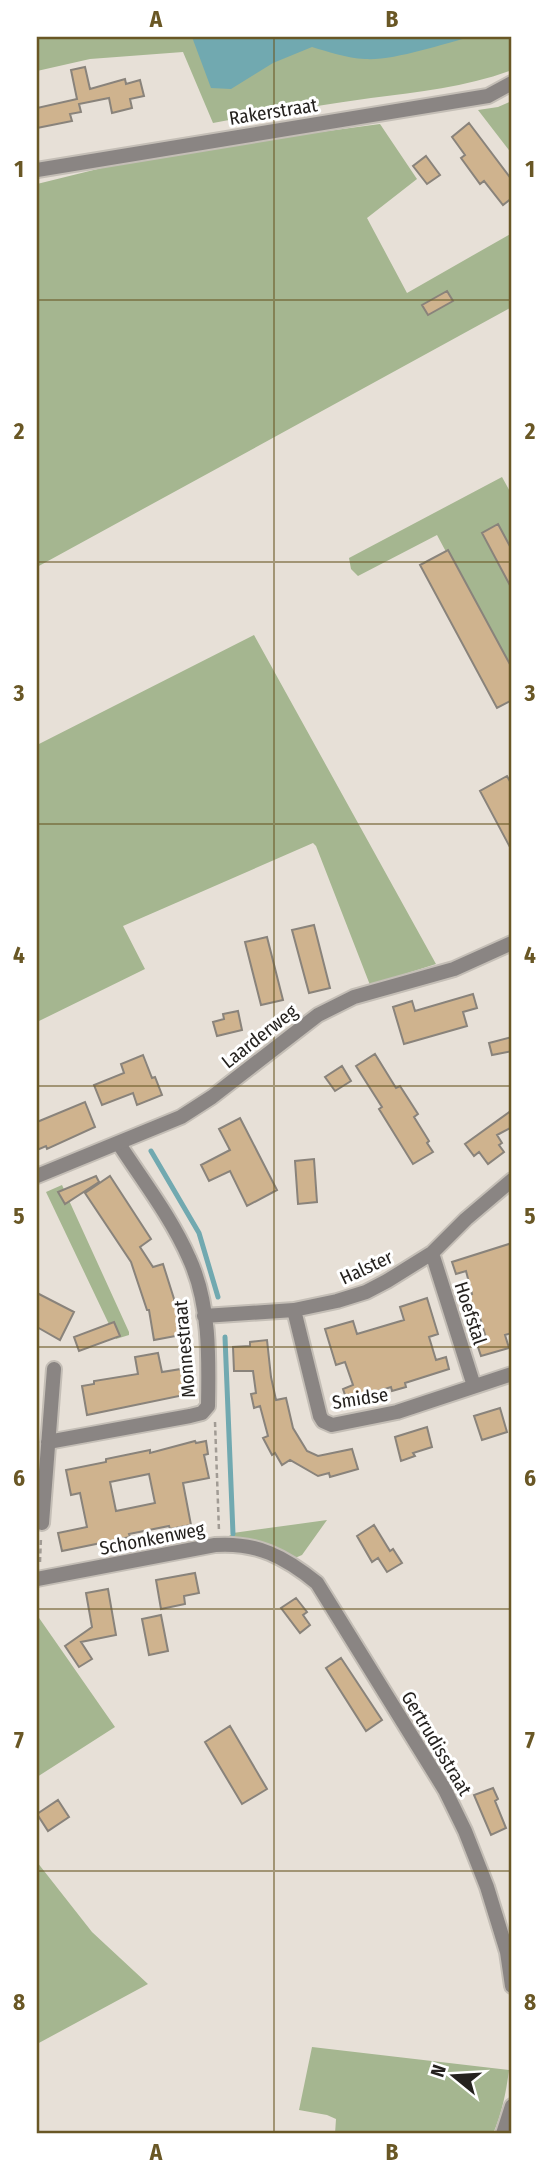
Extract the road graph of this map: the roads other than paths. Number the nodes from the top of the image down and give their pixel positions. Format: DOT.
graph roads {
  1 [pos="512,83"];
  2 [pos="37,170"];
  3 [pos="512,943"];
  4 [pos="119,1144"];
  5 [pos="37,1176"];
  6 [pos="512,1180"];
  7 [pos="432,1253"];
  8 [pos="293,1310"];
  9 [pos="204,1316"];
  10 [pos="54,1369"];
  11 [pos="512,1374"];
  12 [pos="474,1385"];
  13 [pos="48,1442"];
  14 [pos="42,1523"];
  15 [pos="274,1553"];
  16 [pos="38,1578"];
  17 [pos="512,1986"];
  18 [pos="512,2106"];
  19 [pos="503,2134"];
  1 -- 2 [label="street, Rakerstraat"];
  3 -- 4 [label="street, Laarderweg"];
  4 -- 5 [label="street, Laarderweg"];
  4 -- 9 [label="street, Monnestraat"];
  6 -- 7 [label="street, Halster"];
  7 -- 8 [label="street, Halster"];
  7 -- 12 [label="street, Hoefstal"];
  8 -- 9 [label="street, Halster"];
  8 -- 12 [label="street, Smidse"];
  9 -- 13 [label="street, Monnestraat"];
  10 -- 13 [label="street"];
  11 -- 12 [label="street, Smidse"];
  13 -- 14 [label="street"];
  15 -- 16 [label="street, Schonkenweg"];
  15 -- 17 [label="street, Gertrudisstraat"];
  18 -- 19 [label="street"];
}
